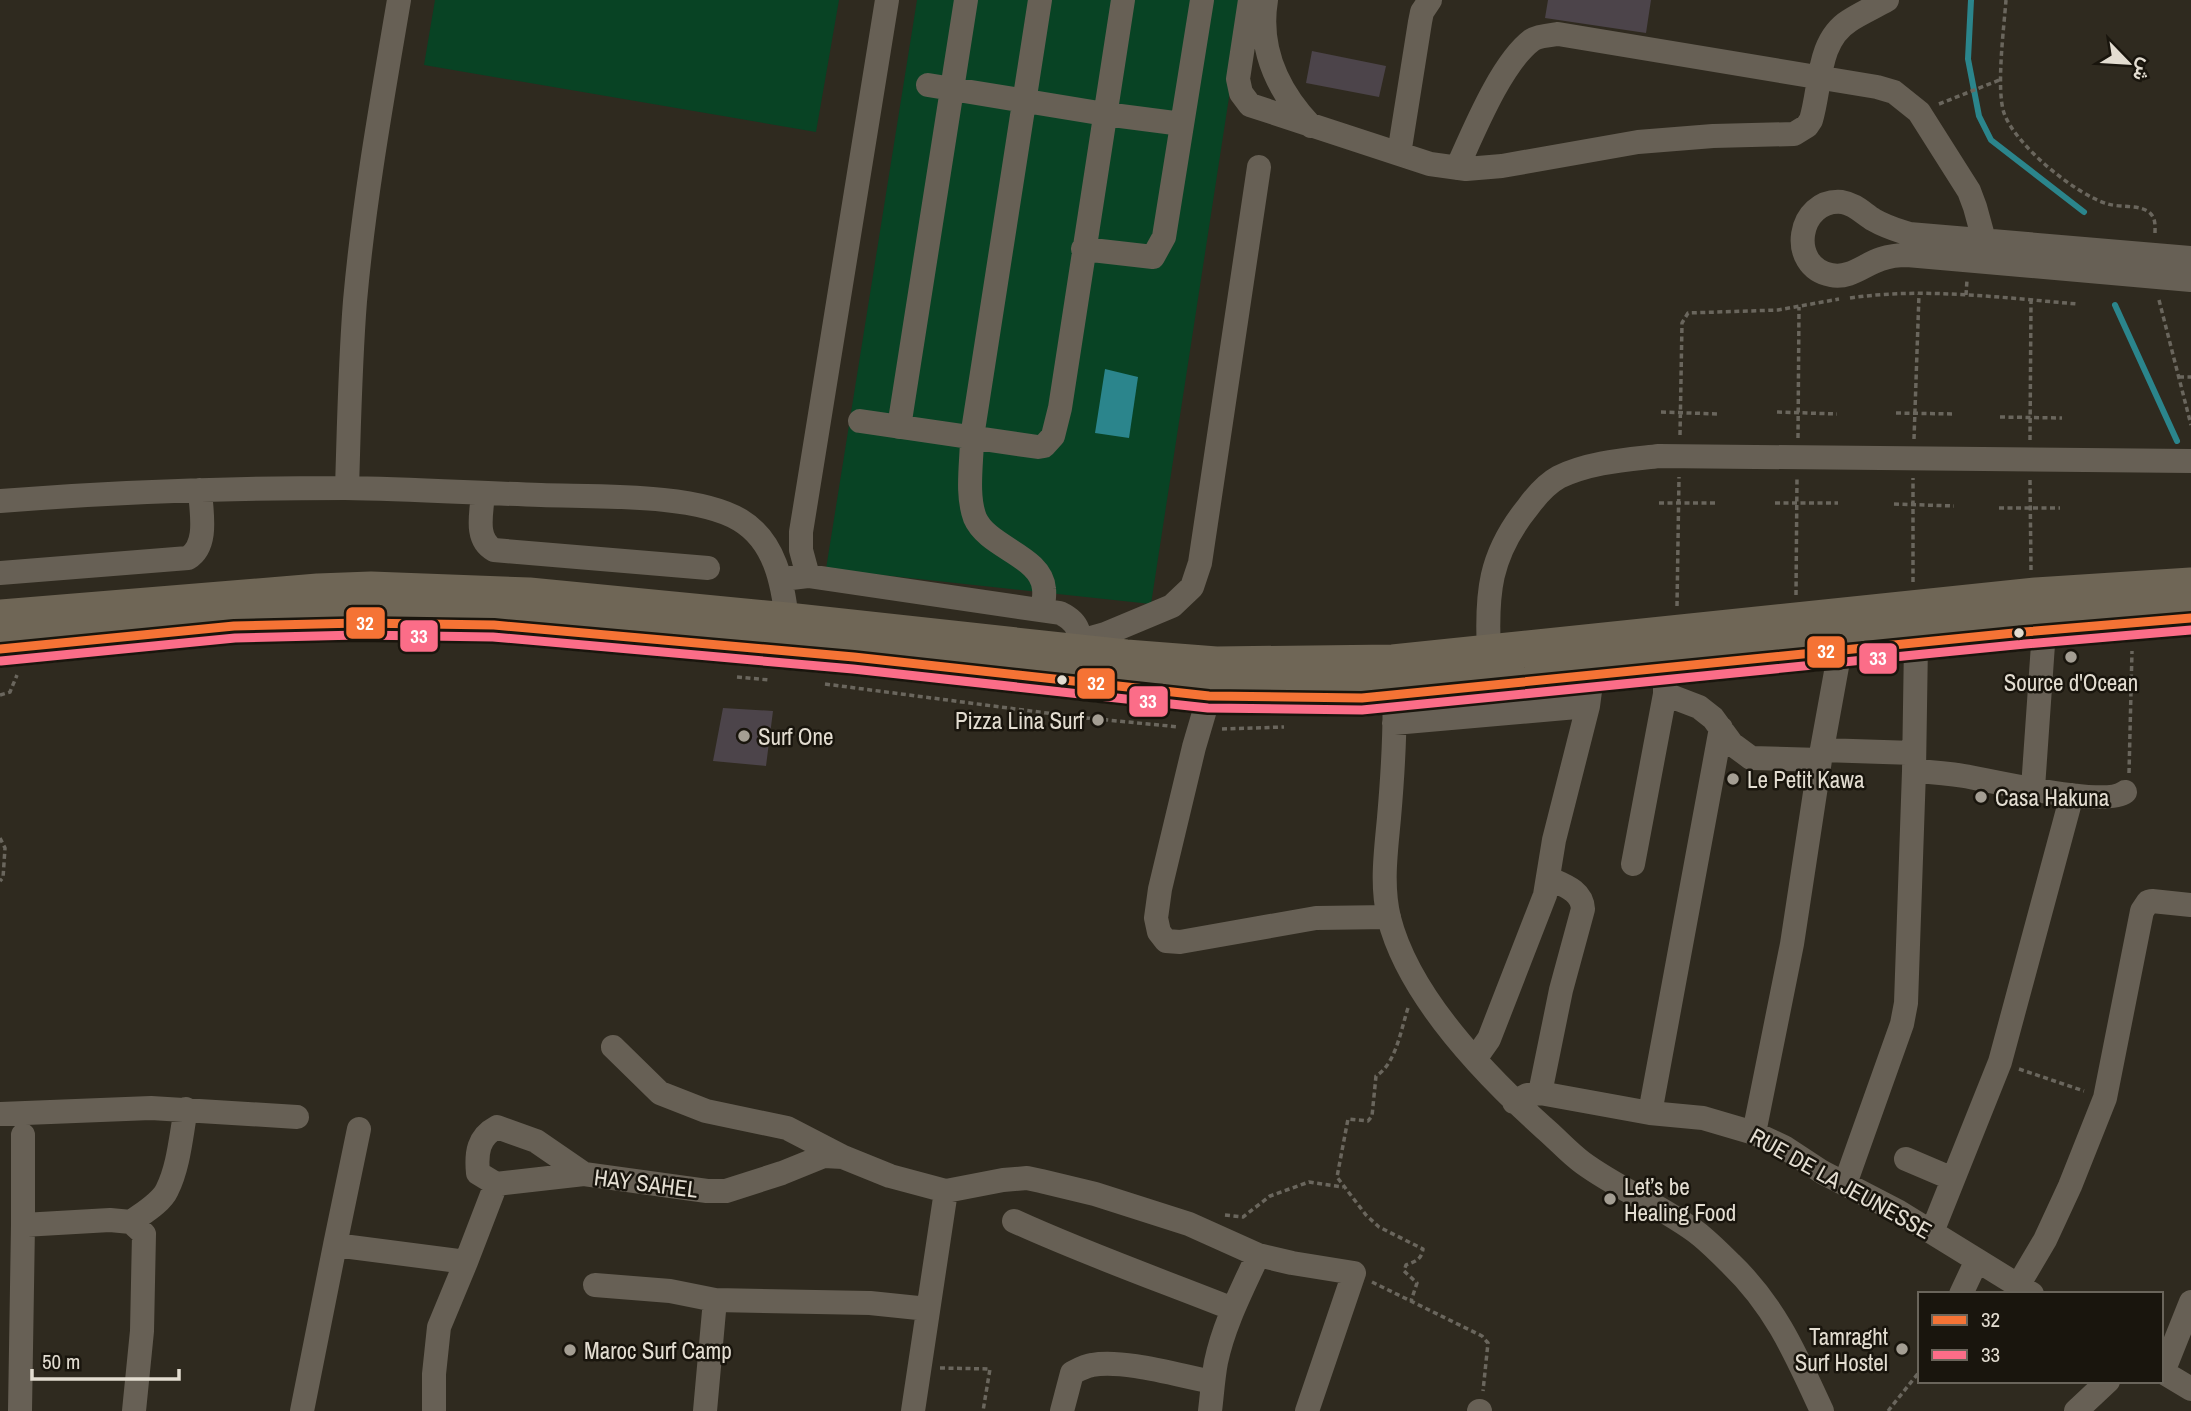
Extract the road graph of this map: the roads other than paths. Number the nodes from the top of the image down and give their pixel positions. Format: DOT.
graph roads {
  1 [pos="399,0"];
  2 [pos="887,0"];
  3 [pos="966,0"];
  4 [pos="1040,0"];
  5 [pos="1123,0"];
  6 [pos="1202,0"];
  7 [pos="1250,0"];
  8 [pos="1266,0"];
  9 [pos="1430,0"];
  10 [pos="1887,0"];
  11 [pos="1821,78"];
  12 [pos="940,88"];
  13 [pos="1024,100"];
  14 [pos="1105,114"];
  15 [pos="1182,124"];
  16 [pos="1311,126"];
  17 [pos="1399,154"];
  18 [pos="1259,167"];
  19 [pos="1457,168"];
  20 [pos="1984,240"];
  21 [pos="1083,249"];
  22 [pos="2191,258"];
  23 [pos="2153,266"];
  24 [pos="2191,280"];
  25 [pos="860,421"];
  26 [pos="899,427"];
  27 [pos="972,437"];
  28 [pos="2191,461"];
  29 [pos="347,488"];
  30 [pos="201,490"];
  31 [pos="482,493"];
  32 [pos="0,502"];
  33 [pos="708,568"];
  34 [pos="0,573"];
  35 [pos="808,576"];
  36 [pos="781,582"];
  37 [pos="2191,586"];
  38 [pos="1043,610"];
  39 [pos="0,618"];
  40 [pos="2191,618"];
  41 [pos="787,621"];
  42 [pos="2044,630"];
  43 [pos="1916,643"];
  44 [pos="0,649"];
  45 [pos="1840,650"];
  46 [pos="1489,653"];
  47 [pos="1079,658"];
  48 [pos="1665,681"];
  49 [pos="1590,690"];
  50 [pos="1394,694"];
  51 [pos="1204,712"];
  52 [pos="1721,728"];
  53 [pos="1821,755"];
  54 [pos="1914,762"];
  55 [pos="2033,788"];
  56 [pos="2125,792"];
  57 [pos="2072,795"];
  58 [pos="1633,864"];
  59 [pos="1548,878"];
  60 [pos="2191,905"];
  61 [pos="1389,918"];
  62 [pos="612,1047"];
  63 [pos="1475,1059"];
  64 [pos="1540,1093"];
  65 [pos="1514,1102"];
  66 [pos="186,1109"];
  67 [pos="1650,1113"];
  68 [pos="0,1114"];
  69 [pos="297,1117"];
  70 [pos="359,1129"];
  71 [pos="1754,1133"];
  72 [pos="23,1135"];
  73 [pos="843,1157"];
  74 [pos="1906,1159"];
  75 [pos="584,1174"];
  76 [pos="1953,1179"];
  77 [pos="496,1184"];
  78 [pos="1845,1184"];
  79 [pos="946,1191"];
  80 [pos="1014,1221"];
  81 [pos="131,1222"];
  82 [pos="23,1224"];
  83 [pos="1932,1232"];
  84 [pos="335,1245"];
  85 [pos="1258,1255"];
  86 [pos="1977,1260"];
  87 [pos="466,1262"];
  88 [pos="596,1285"];
  89 [pos="2025,1289"];
  90 [pos="1962,1292"];
  91 [pos="715,1300"];
  92 [pos="2191,1302"];
  93 [pos="928,1309"];
  94 [pos="1233,1309"];
  95 [pos="2163,1370"];
  96 [pos="2163,1373"];
  97 [pos="1213,1382"];
  98 [pos="2106,1383"];
  99 [pos="2191,1390"];
  100 [pos="20,1411"];
  101 [pos="134,1411"];
  102 [pos="302,1411"];
  103 [pos="434,1411"];
  104 [pos="705,1411"];
  105 [pos="912,1411"];
  106 [pos="1062,1411"];
  107 [pos="1210,1411"];
  108 [pos="1307,1411"];
  109 [pos="1822,1411"];
  110 [pos="2076,1411"];
  1 -- 29 [label="street"];
  2 -- 35 [label="street"];
  3 -- 12 [label="street"];
  4 -- 13 [label="street"];
  5 -- 14 [label="street"];
  6 -- 15 [label="street"];
  7 -- 16 [label="street"];
  8 -- 16 [label="street"];
  9 -- 17 [label="street"];
  10 -- 11 [label="street"];
  11 -- 19 [label="street"];
  11 -- 19 [label="street"];
  11 -- 20 [label="street"];
  12 -- 13 [label="street"];
  12 -- 26 [label="street"];
  13 -- 14 [label="street"];
  13 -- 27 [label="street"];
  14 -- 15 [label="street"];
  14 -- 21 [label="street"];
  15 -- 21 [label="street"];
  16 -- 17 [label="street"];
  17 -- 19 [label="street"];
  18 -- 47 [label="street"];
  20 -- 23 [label="street"];
  20 -- 23 [label="street"];
  21 -- 27 [label="street"];
  22 -- 23 [label="street"];
  23 -- 24 [label="street"];
  25 -- 26 [label="street"];
  26 -- 27 [label="street"];
  27 -- 38 [label="street"];
  28 -- 46 [label="street"];
  29 -- 30 [label="street"];
  29 -- 31 [label="street"];
  30 -- 32 [label="street"];
  30 -- 34 [label="street"];
  31 -- 33 [label="street"];
  31 -- 36 [label="street"];
  35 -- 36 [label="street"];
  35 -- 38 [label="street"];
  36 -- 41 [label="street"];
  37 -- 46 [label="highway"];
  38 -- 47 [label="street"];
  39 -- 41 [label="highway"];
  40 -- 42 [label="highway"];
  41 -- 47 [label="highway"];
  42 -- 43 [label="highway"];
  42 -- 55 [label="street"];
  43 -- 45 [label="highway"];
  43 -- 54 [label="street"];
  44 -- 47 [label="highway"];
  45 -- 48 [label="highway"];
  45 -- 53 [label="street"];
  46 -- 50 [label="highway"];
  47 -- 50 [label="highway"];
  47 -- 51 [label="highway"];
  48 -- 49 [label="highway"];
  48 -- 52 [label="street"];
  48 -- 58 [label="street"];
  49 -- 50 [label="highway"];
  49 -- 59 [label="street"];
  50 -- 51 [label="highway"];
  50 -- 61 [label="street"];
  51 -- 61 [label="street"];
  52 -- 53 [label="street"];
  52 -- 67 [label="street"];
  53 -- 54 [label="street"];
  53 -- 71 [label="street"];
  54 -- 55 [label="street"];
  54 -- 78 [label="street"];
  55 -- 57 [label="street"];
  56 -- 57 [label="street"];
  57 -- 76 [label="street"];
  59 -- 63 [label="street"];
  59 -- 64 [label="street"];
  60 -- 89 [label="street"];
  61 -- 63 [label="street"];
  62 -- 73 [label="street"];
  63 -- 65 [label="street"];
  64 -- 65 [label="street, RUE DE LA JEUNESSE"];
  64 -- 67 [label="street, RUE DE LA JEUNESSE"];
  65 -- 109 [label="street"];
  66 -- 68 [label="street"];
  66 -- 69 [label="street"];
  66 -- 81 [label="street"];
  67 -- 71 [label="street, RUE DE LA JEUNESSE"];
  70 -- 84 [label="street"];
  71 -- 78 [label="street, RUE DE LA JEUNESSE"];
  72 -- 82 [label="street"];
  73 -- 75 [label="street, HAY SAHEL"];
  73 -- 79 [label="street, HAY SAHEL"];
  74 -- 76 [label="street"];
  75 -- 77 [label="street, HAY SAHEL"];
  75 -- 77 [label="street"];
  76 -- 83 [label="street"];
  77 -- 87 [label="street"];
  78 -- 83 [label="street, RUE DE LA JEUNESSE"];
  79 -- 85 [label="street"];
  79 -- 93 [label="street"];
  80 -- 94 [label="street"];
  81 -- 82 [label="street"];
  81 -- 101 [label="street"];
  82 -- 100 [label="street"];
  83 -- 86 [label="street, RUE DE LA JEUNESSE"];
  84 -- 87 [label="street"];
  84 -- 102 [label="street"];
  85 -- 94 [label="street"];
  85 -- 108 [label="street"];
  86 -- 89 [label="street, RUE DE LA JEUNESSE"];
  86 -- 90 [label="street"];
  87 -- 103 [label="street"];
  88 -- 91 [label="street"];
  91 -- 93 [label="street"];
  91 -- 104 [label="street"];
  92 -- 95 [label="street"];
  93 -- 105 [label="street"];
  94 -- 97 [label="street"];
  96 -- 99 [label="street"];
  97 -- 106 [label="street"];
  97 -- 107 [label="street"];
  98 -- 110 [label="street"];
}
